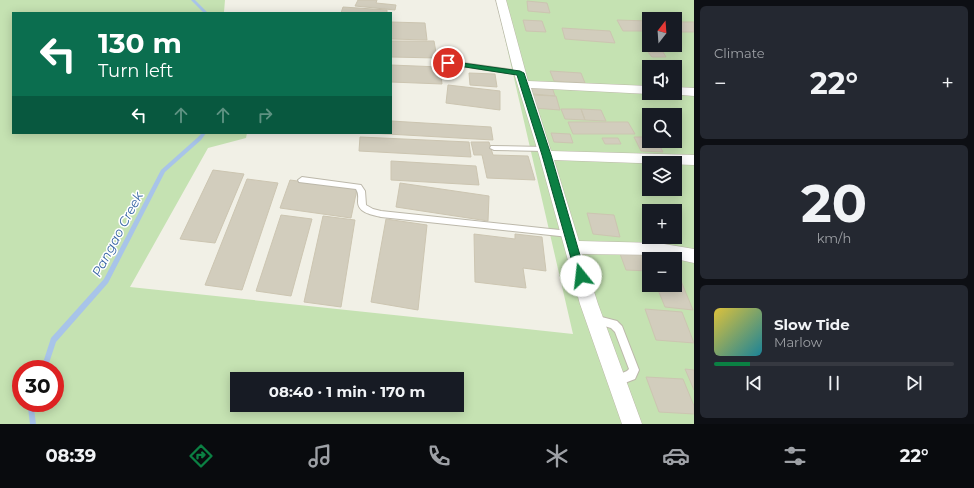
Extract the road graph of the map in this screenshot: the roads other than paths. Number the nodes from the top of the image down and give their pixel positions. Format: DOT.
graph roads {
  1 [pos="501,0"];
  2 [pos="448,63"];
  3 [pos="523,79"];
  4 [pos="642,89"];
  5 [pos="682,91"];
  6 [pos="694,92"];
  7 [pos="494,148"];
  8 [pos="545,152"];
  9 [pos="694,160"];
  10 [pos="302,180"];
  11 [pos="571,241"];
  12 [pos="694,256"];
  13 [pos="594,319"];
  14 [pos="617,381"];
  15 [pos="632,424"];
  1 -- 3 [label="street"];
  2 -- 3 [label="lane"];
  3 -- 4 [label="street"];
  3 -- 8 [label="street"];
  5 -- 6 [label="street"];
  7 -- 8 [label="lane"];
  8 -- 9 [label="street"];
  8 -- 11 [label="street"];
  10 -- 11 [label="lane"];
  11 -- 12 [label="street"];
  11 -- 13 [label="street"];
  13 -- 14 [label="street"];
  13 -- 14 [label="lane"];
  14 -- 15 [label="street"];
}
